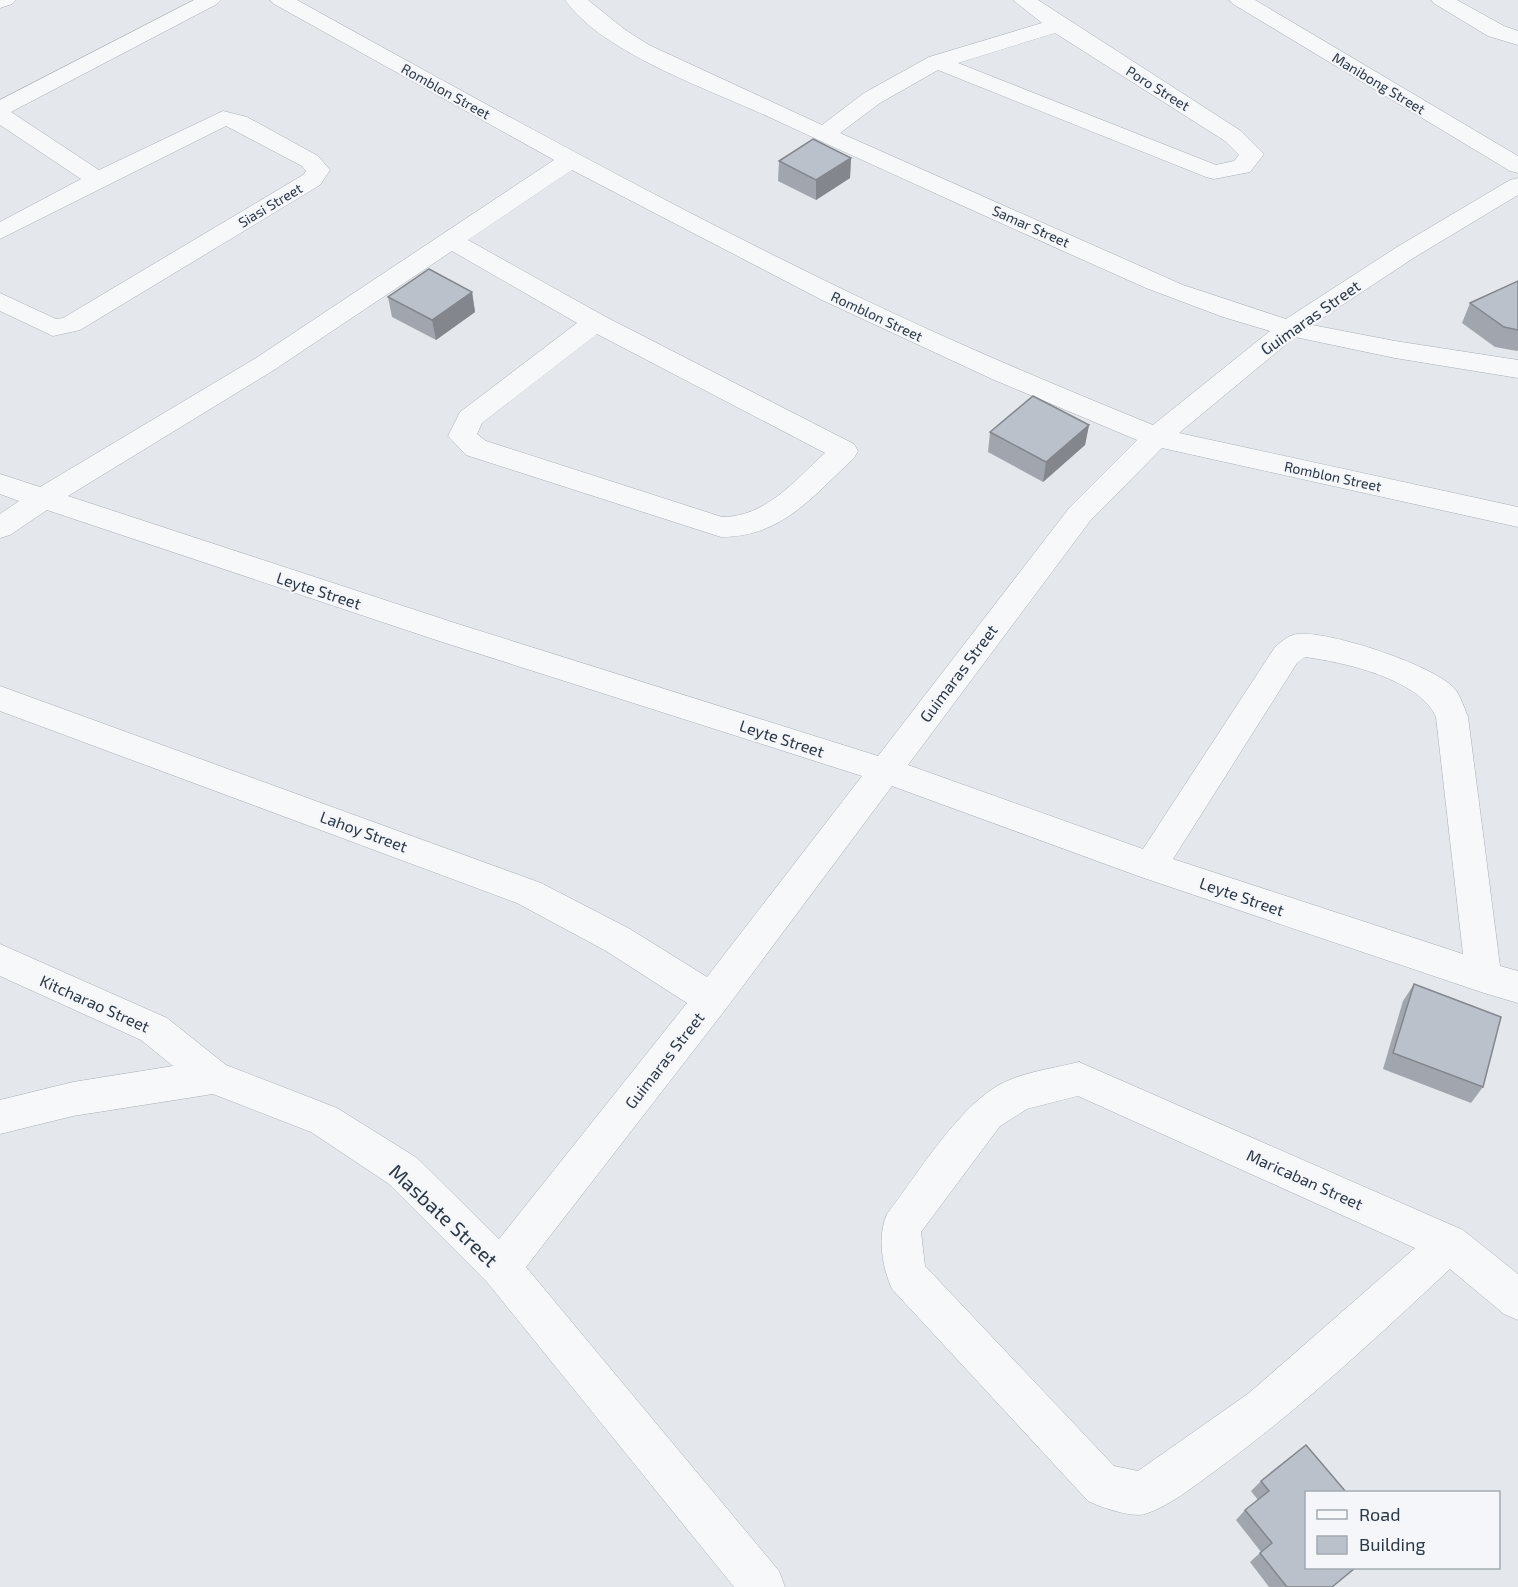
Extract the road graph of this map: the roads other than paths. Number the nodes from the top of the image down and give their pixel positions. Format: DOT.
graph roads {
  1 [pos="5,0"];
  2 [pos="210,0"];
  3 [pos="280,0"];
  4 [pos="576,0"];
  5 [pos="1024,0"];
  6 [pos="1240,0"];
  7 [pos="1442,0"];
  8 [pos="0,2"];
  9 [pos="1058,25"];
  10 [pos="1518,38"];
  11 [pos="937,62"];
  12 [pos="0,109"];
  13 [pos="0,115"];
  14 [pos="824,134"];
  15 [pos="571,160"];
  16 [pos="1518,166"];
  17 [pos="98,180"];
  18 [pos="1518,185"];
  19 [pos="0,232"];
  20 [pos="453,241"];
  21 [pos="0,301"];
  22 [pos="595,322"];
  23 [pos="1290,328"];
  24 [pos="1518,369"];
  25 [pos="1156,437"];
  26 [pos="0,484"];
  27 [pos="42,499"];
  28 [pos="1518,517"];
  29 [pos="0,528"];
  30 [pos="0,698"];
  31 [pos="886,771"];
  32 [pos="1150,866"];
  33 [pos="0,959"];
  34 [pos="1484,978"];
  35 [pos="1518,987"];
  36 [pos="712,999"];
  37 [pos="213,1077"];
  38 [pos="0,1117"];
  39 [pos="1449,1243"];
  40 [pos="501,1268"];
  41 [pos="1518,1300"];
  42 [pos="763,1587"];
  1 -- 8 [label="street"];
  2 -- 12 [label="street"];
  3 -- 15 [label="street, Romblon Street"];
  4 -- 14 [label="street, Samar Street"];
  5 -- 9 [label="street, Poro Street"];
  6 -- 16 [label="street, Manibong Street"];
  7 -- 10 [label="street"];
  9 -- 11 [label="street"];
  9 -- 11 [label="street, Poro Street"];
  11 -- 14 [label="street"];
  13 -- 17 [label="street"];
  14 -- 23 [label="street, Samar Street"];
  15 -- 20 [label="street"];
  15 -- 25 [label="street, Romblon Street"];
  17 -- 19 [label="street, Siasi Street"];
  17 -- 21 [label="street, Siasi Street"];
  18 -- 23 [label="street, Guimaras Street"];
  20 -- 22 [label="street"];
  20 -- 27 [label="street"];
  22 -- 22 [label="street"];
  23 -- 24 [label="street, Samar Street"];
  23 -- 25 [label="street, Guimaras Street"];
  25 -- 28 [label="street, Romblon Street"];
  25 -- 31 [label="street, Guimaras Street"];
  26 -- 27 [label="street, Leyte Street"];
  27 -- 29 [label="street"];
  27 -- 31 [label="street, Leyte Street"];
  30 -- 36 [label="street, Lahoy Street"];
  31 -- 32 [label="street, Leyte Street"];
  31 -- 36 [label="street, Guimaras Street"];
  32 -- 34 [label="street, Leyte Street"];
  32 -- 34 [label="street"];
  33 -- 37 [label="street, Kitcharao Street"];
  34 -- 35 [label="street, Leyte Street"];
  36 -- 40 [label="street, Guimaras Street"];
  37 -- 38 [label="street"];
  37 -- 40 [label="street, Masbate Street"];
  39 -- 39 [label="street, Maricaban Street"];
  39 -- 41 [label="street, Maricaban Street"];
  40 -- 42 [label="street, Masbate Street"];
}
